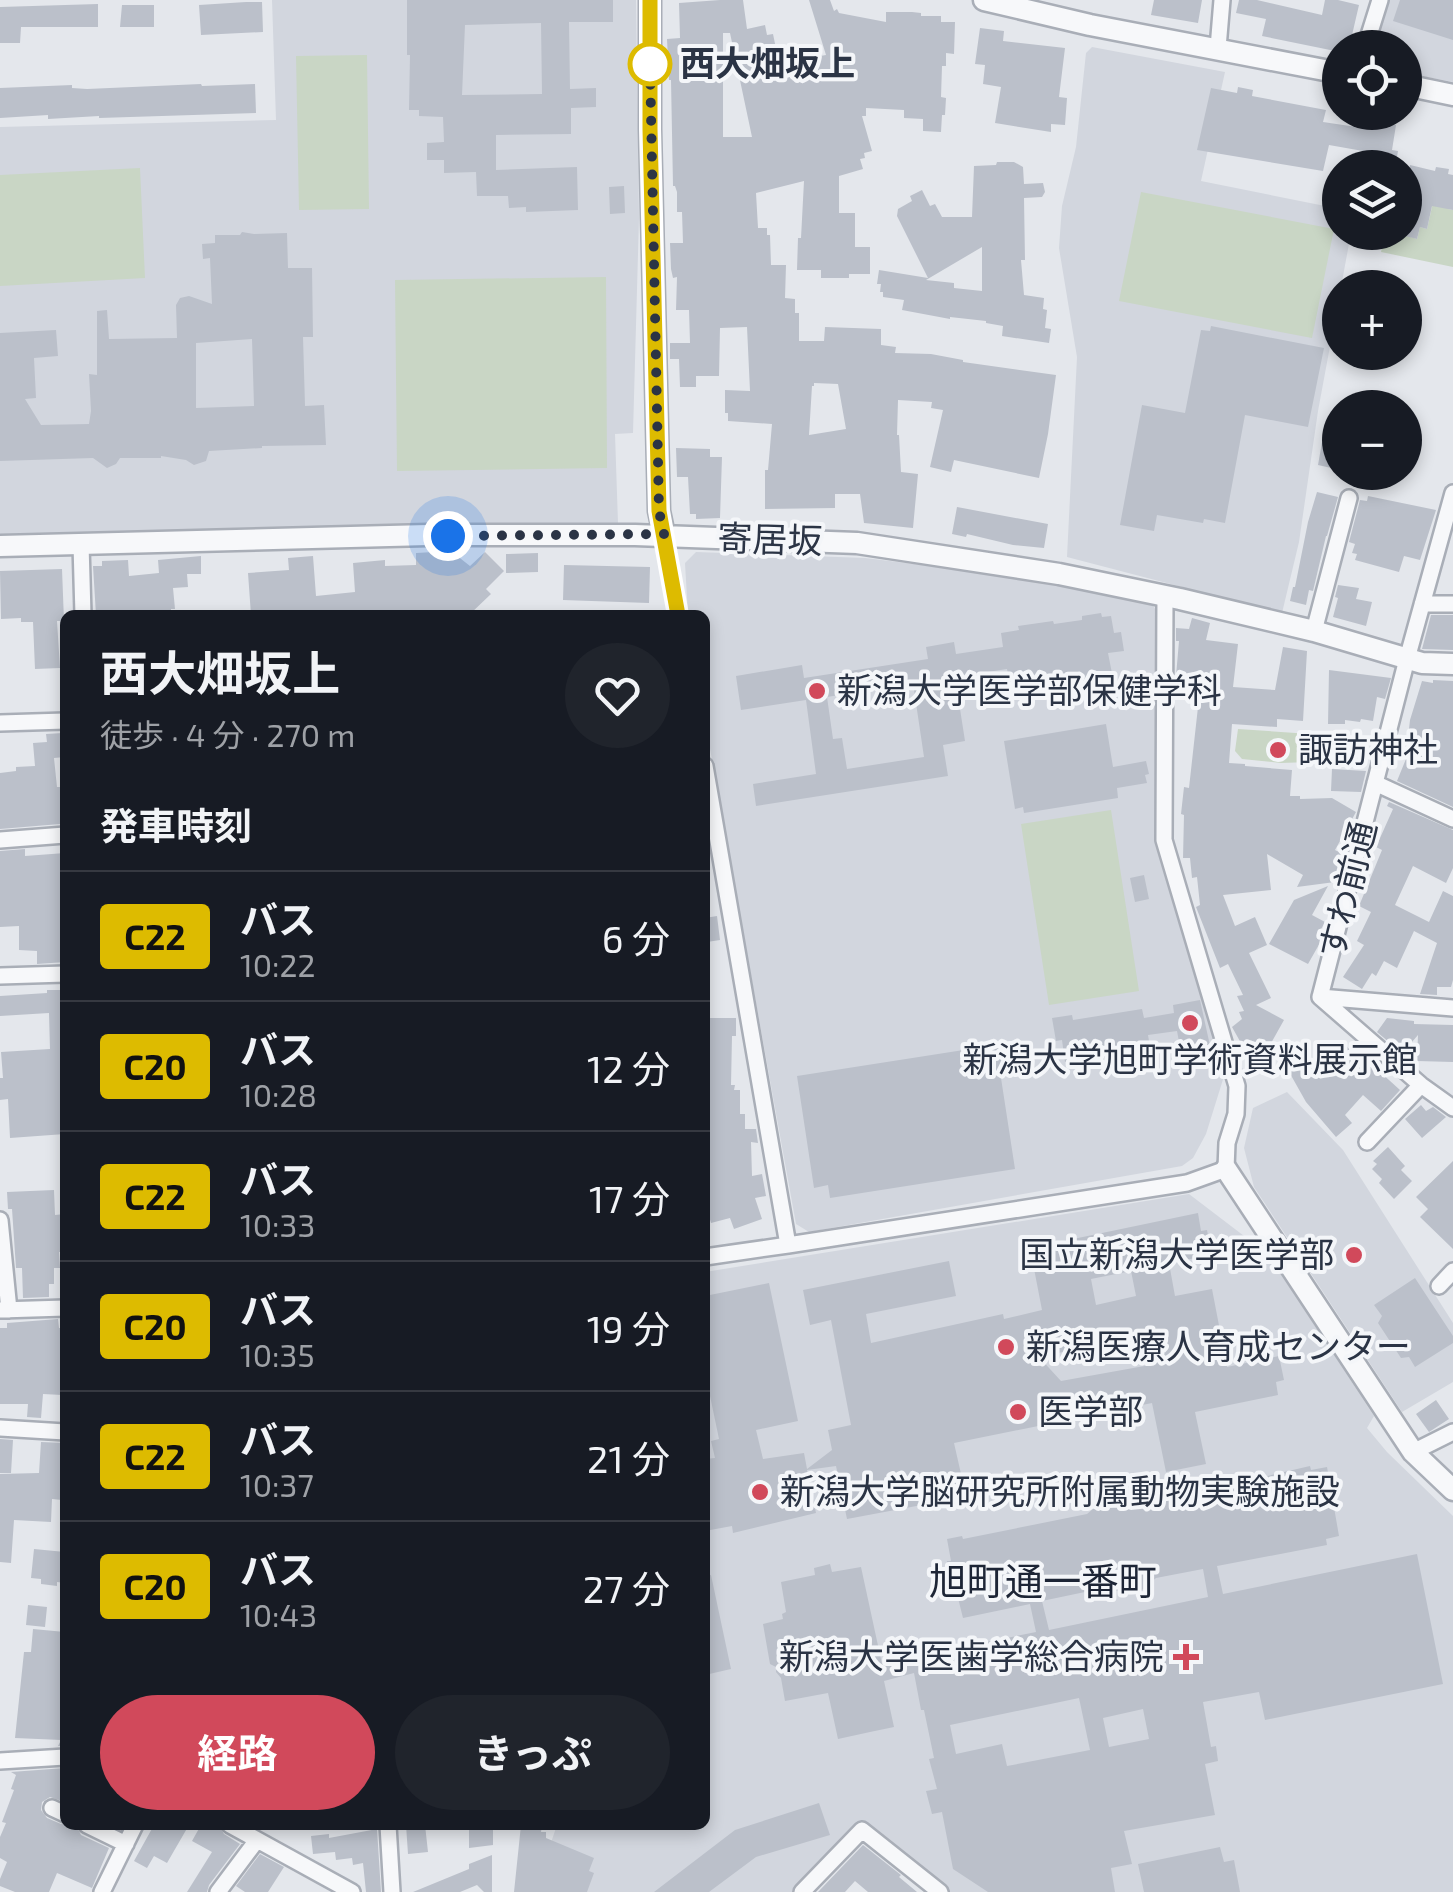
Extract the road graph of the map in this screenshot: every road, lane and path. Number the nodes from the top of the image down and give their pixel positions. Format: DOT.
graph roads {
  1 [pos="650,0"];
  2 [pos="984,0"];
  3 [pos="1222,0"];
  4 [pos="1380,0"];
  5 [pos="1371,30"];
  6 [pos="1218,48"];
  7 [pos="1322,68"];
  8 [pos="1422,89"];
  9 [pos="1453,95"];
  10 [pos="1453,493"];
  11 [pos="1349,498"];
  12 [pos="664,534"];
  13 [pos="81,544"];
  14 [pos="0,546"];
  15 [pos="1165,596"];
  16 [pos="1422,604"];
  17 [pos="1453,604"];
  18 [pos="82,610"];
  19 [pos="677,610"];
  20 [pos="1314,631"];
  21 [pos="1407,659"];
  22 [pos="1453,664"];
  23 [pos="60,721"];
  24 [pos="0,723"];
  25 [pos="1375,783"];
  26 [pos="710,795"];
  27 [pos="1453,819"];
  28 [pos="60,835"];
  29 [pos="0,840"];
  30 [pos="60,974"];
  31 [pos="0,976"];
  32 [pos="1320,997"];
  33 [pos="1453,1008"];
  34 [pos="1421,1085"];
  35 [pos="1453,1108"];
  36 [pos="1366,1142"];
  37 [pos="1226,1169"];
  38 [pos="0,1220"];
  39 [pos="788,1244"];
  40 [pos="710,1256"];
  41 [pos="1453,1271"];
  42 [pos="1438,1286"];
  43 [pos="60,1308"];
  44 [pos="5,1310"];
  45 [pos="0,1428"];
  46 [pos="60,1432"];
  47 [pos="1453,1432"];
  48 [pos="1413,1452"];
  49 [pos="1453,1490"];
  50 [pos="60,1757"];
  51 [pos="0,1761"];
  52 [pos="97,1830"];
  53 [pos="133,1830"];
  54 [pos="388,1830"];
  55 [pos="261,1837"];
  56 [pos="126,1844"];
  57 [pos="102,1892"];
  58 [pos="218,1892"];
  59 [pos="352,1892"];
  60 [pos="392,1892"];
  61 [pos="802,1892"];
  62 [pos="940,1892"];
  1 -- 12 [label="street"];
  2 -- 6 [label="street"];
  3 -- 6 [label="street"];
  4 -- 5 [label="street"];
  6 -- 7 [label="street"];
  8 -- 9 [label="street"];
  10 -- 16 [label="street, すわ前通"];
  11 -- 20 [label="street"];
  12 -- 13 [label="street, 寄居坂"];
  12 -- 15 [label="street, 寄居坂"];
  12 -- 19 [label="street"];
  13 -- 14 [label="street, 寄居坂"];
  13 -- 18 [label="street"];
  15 -- 20 [label="street, 寄居坂"];
  15 -- 37 [label="street"];
  16 -- 17 [label="street"];
  16 -- 21 [label="street, すわ前通"];
  20 -- 21 [label="street, 寄居坂"];
  21 -- 22 [label="street, 寄居坂"];
  21 -- 25 [label="street, すわ前通"];
  23 -- 24 [label="street"];
  25 -- 27 [label="street"];
  25 -- 32 [label="street, すわ前通"];
  26 -- 39 [label="street"];
  28 -- 29 [label="street"];
  30 -- 31 [label="street"];
  32 -- 33 [label="street"];
  32 -- 34 [label="street"];
  34 -- 35 [label="street"];
  34 -- 36 [label="street"];
  37 -- 39 [label="street"];
  37 -- 48 [label="street"];
  38 -- 44 [label="street"];
  39 -- 40 [label="street"];
  41 -- 42 [label="street"];
  43 -- 44 [label="street"];
  45 -- 46 [label="street"];
  47 -- 48 [label="street"];
  48 -- 49 [label="street"];
  50 -- 51 [label="street"];
  52 -- 56 [label="street"];
  53 -- 56 [label="street"];
  54 -- 60 [label="street"];
  55 -- 58 [label="street"];
  55 -- 59 [label="street"];
  56 -- 57 [label="street"];
  61 -- 62 [label="street"];
}
